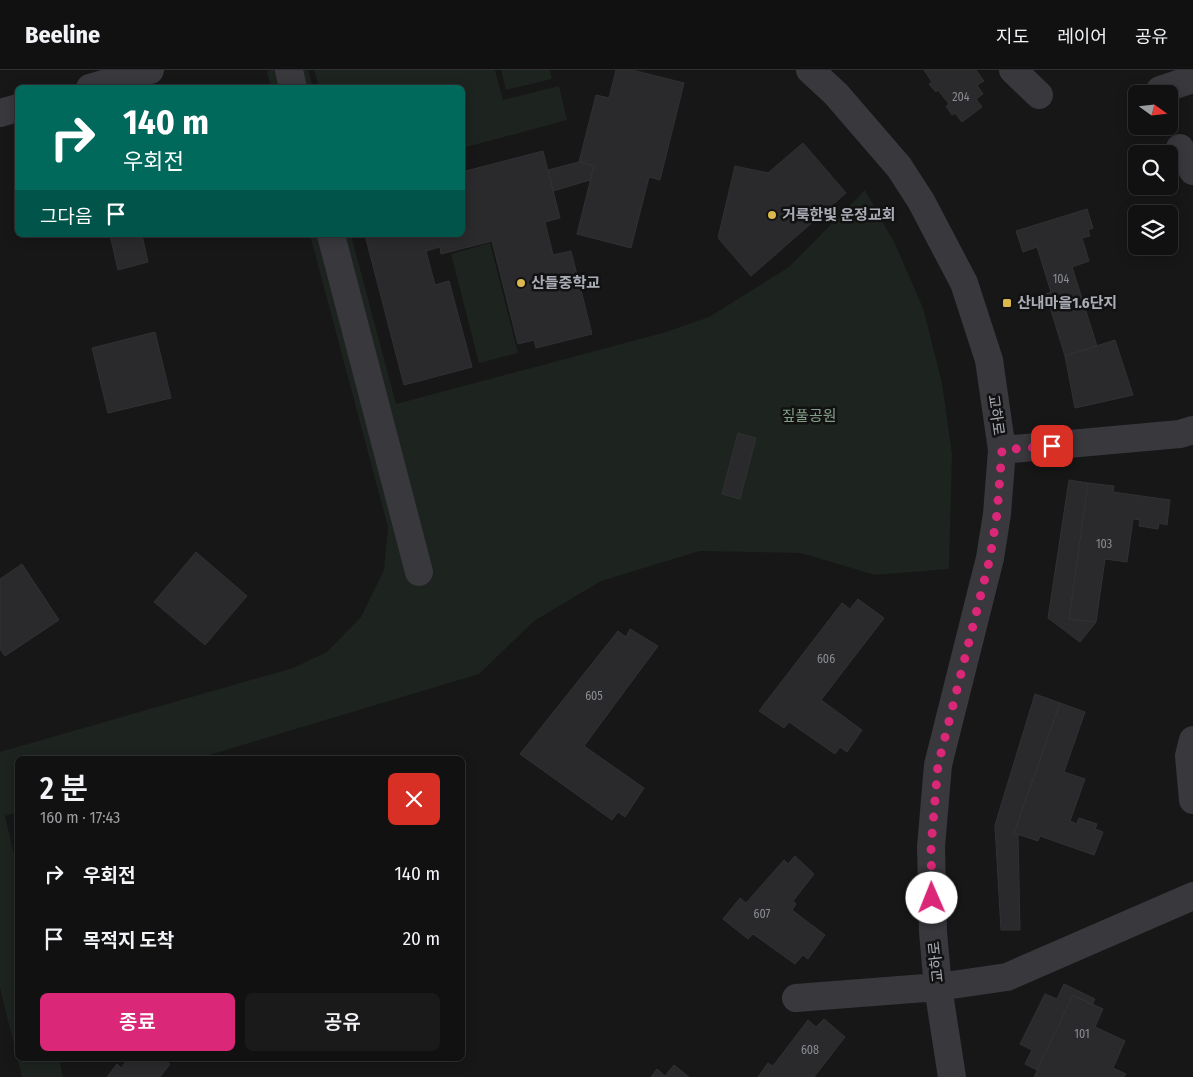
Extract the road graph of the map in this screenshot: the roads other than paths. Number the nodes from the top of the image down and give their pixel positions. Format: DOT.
graph roads {
  1 [pos="150,70"];
  2 [pos="289,70"];
  3 [pos="810,70"];
  4 [pos="1013,70"];
  5 [pos="1193,79"];
  6 [pos="1157,84"];
  7 [pos="100,85"];
  8 [pos="292,85"];
  9 [pos="1039,95"];
  10 [pos="15,109"];
  11 [pos="0,113"];
  12 [pos="1180,148"];
  13 [pos="1193,172"];
  14 [pos="332,237"];
  15 [pos="1193,430"];
  16 [pos="1002,450"];
  17 [pos="419,572"];
  18 [pos="1193,740"];
  19 [pos="1193,800"];
  20 [pos="1193,896"];
  21 [pos="938,987"];
  22 [pos="796,998"];
  23 [pos="952,1077"];
  1 -- 7 [label="street"];
  2 -- 8 [label="street"];
  3 -- 16 [label="street, 교하로"];
  4 -- 9 [label="street"];
  5 -- 6 [label="street"];
  10 -- 11 [label="street"];
  12 -- 13 [label="street"];
  14 -- 17 [label="street"];
  15 -- 16 [label="street"];
  16 -- 21 [label="street, 교하로"];
  18 -- 19 [label="street"];
  20 -- 21 [label="street"];
  21 -- 22 [label="street"];
  21 -- 23 [label="street, 교하로"];
}
